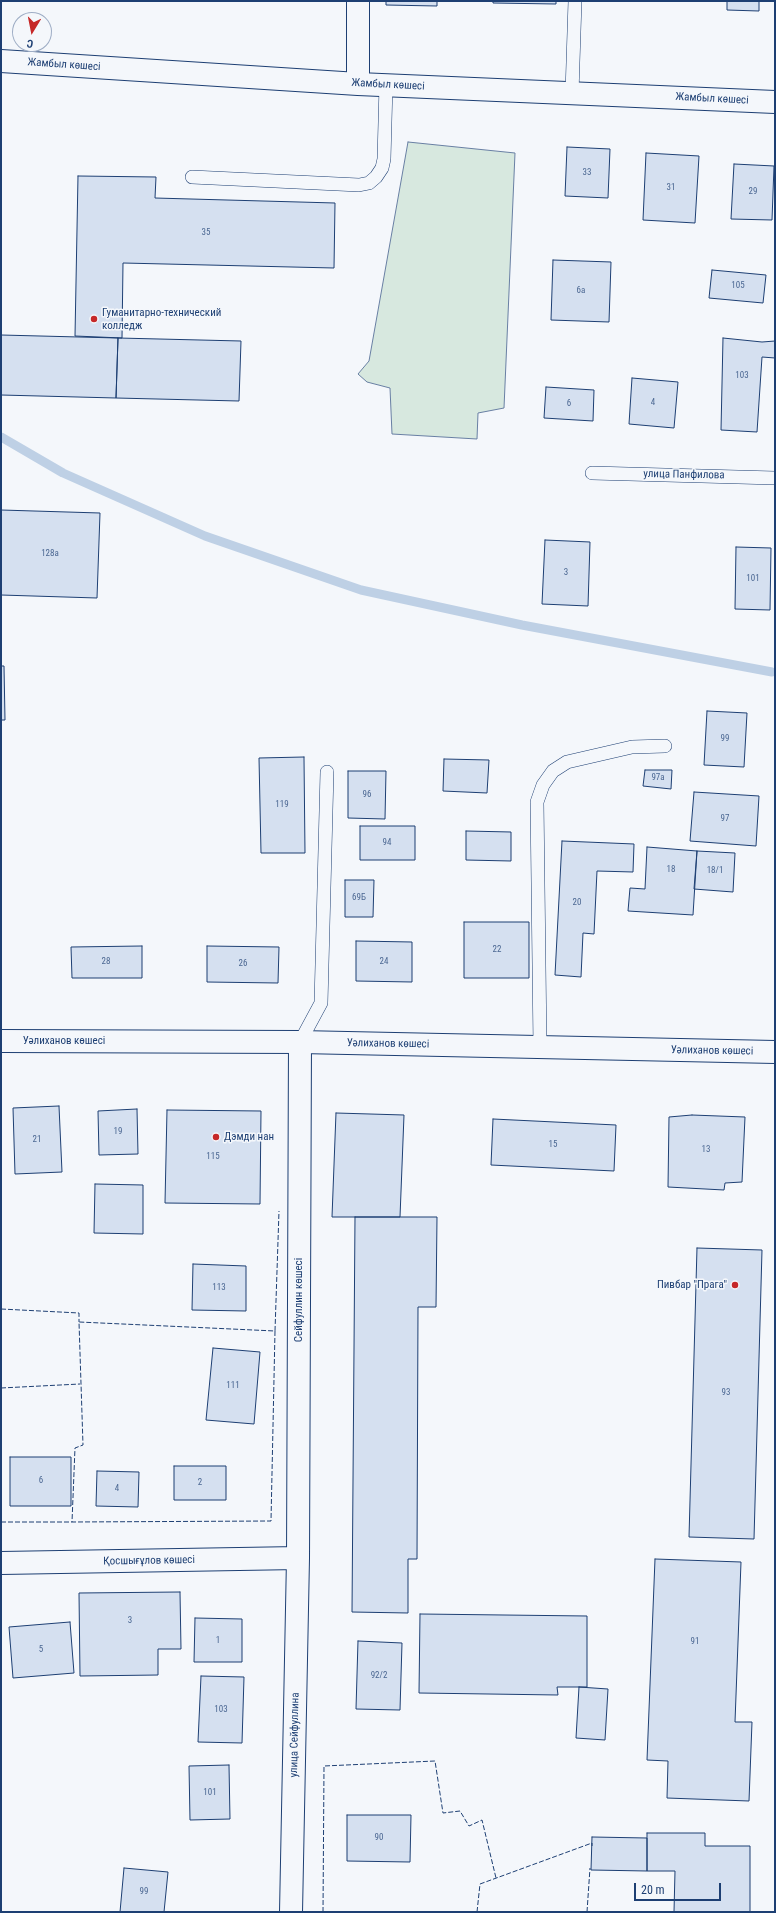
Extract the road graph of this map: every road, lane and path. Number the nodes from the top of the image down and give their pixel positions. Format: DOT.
graph roads {
  1 [pos="358,1"];
  2 [pos="575,1"];
  3 [pos="1,61"];
  4 [pos="358,84"];
  5 [pos="386,85"];
  6 [pos="572,93"];
  7 [pos="775,102"];
  8 [pos="192,178"];
  9 [pos="592,473"];
  10 [pos="775,478"];
  11 [pos="665,746"];
  12 [pos="327,772"];
  13 [pos="1,1041"];
  14 [pos="300,1042"];
  15 [pos="540,1046"];
  16 [pos="775,1052"];
  17 [pos="298,1558"];
  18 [pos="1,1563"];
  19 [pos="291,1912"];
  1 -- 4 [label="street"];
  2 -- 6 [label="lane"];
  3 -- 4 [label="street, Жамбыл көшесі"];
  4 -- 5 [label="street, Жамбыл көшесі"];
  5 -- 6 [label="street, Жамбыл көшесі"];
  5 -- 8 [label="lane"];
  6 -- 7 [label="street, Жамбыл көшесі"];
  9 -- 10 [label="lane, улица Панфилова"];
  11 -- 15 [label="lane"];
  12 -- 14 [label="lane"];
  13 -- 14 [label="street, Уәлиханов көшесі"];
  14 -- 15 [label="street, Уәлиханов көшесі"];
  14 -- 17 [label="street, Сейфуллин көшесі"];
  15 -- 16 [label="street, Уәлиханов көшесі"];
  17 -- 18 [label="street, Қосшығұлов көшесі"];
  17 -- 19 [label="street, улица Сейфуллина"];
}
